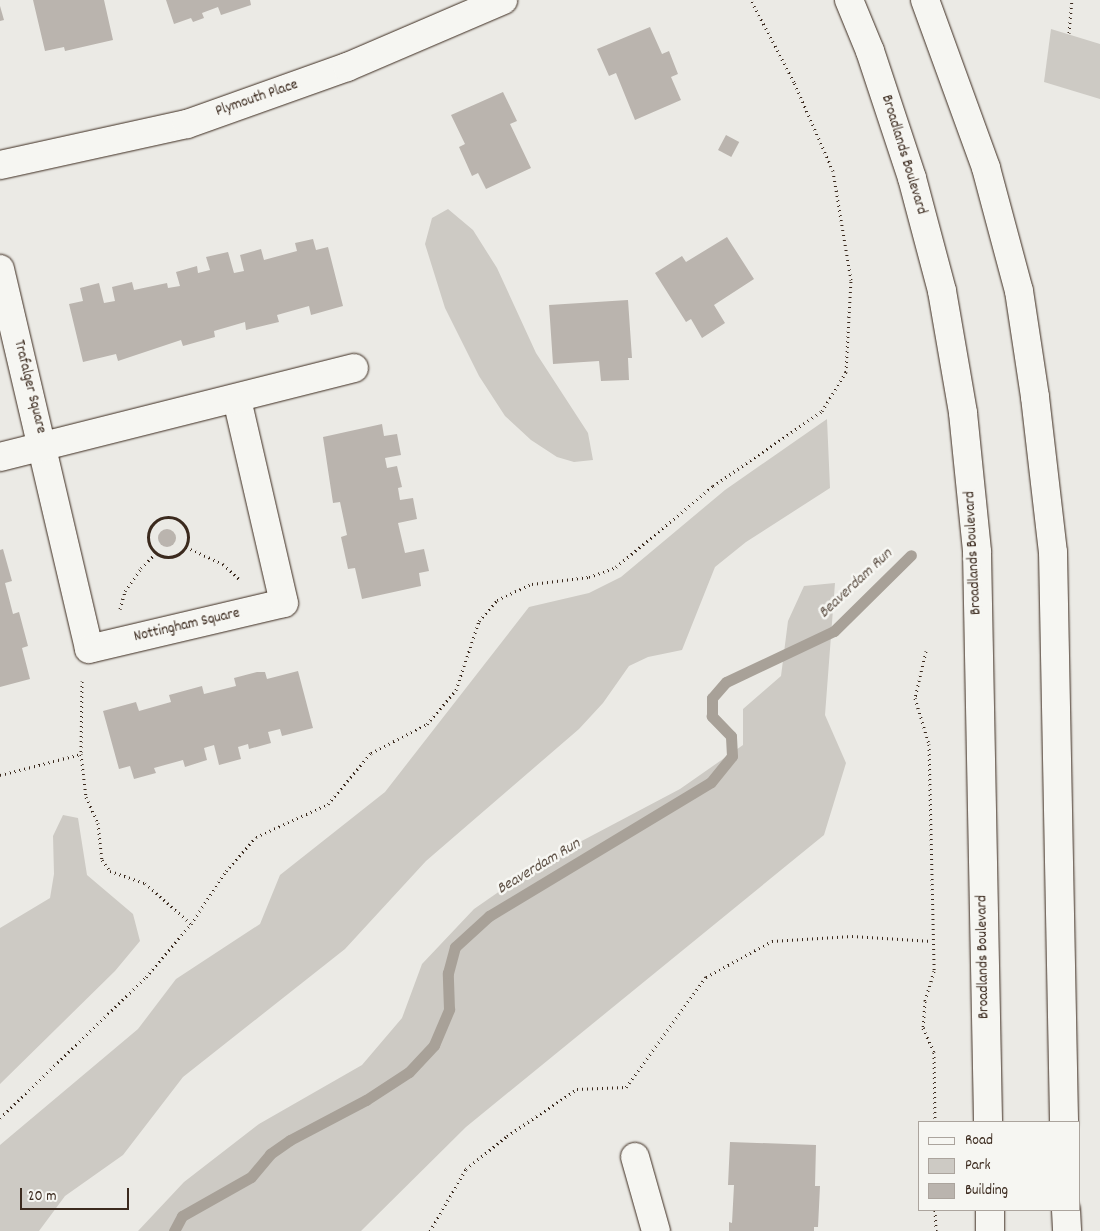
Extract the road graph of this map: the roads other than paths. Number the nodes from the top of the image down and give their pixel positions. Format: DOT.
graph roads {
  1 [pos="503,0"];
  2 [pos="848,0"];
  3 [pos="925,0"];
  4 [pos="0,165"];
  5 [pos="0,269"];
  6 [pos="354,368"];
  7 [pos="237,399"];
  8 [pos="43,446"];
  9 [pos="0,457"];
  10 [pos="988,1121"];
  11 [pos="1064,1121"];
  12 [pos="635,1156"];
  13 [pos="990,1211"];
  14 [pos="1066,1211"];
  15 [pos="656,1231"];
  16 [pos="990,1231"];
  17 [pos="1067,1231"];
  1 -- 4 [label="main road, Plymouth Place"];
  2 -- 10 [label="main road, Broadlands Boulevard"];
  3 -- 11 [label="main road"];
  5 -- 8 [label="main road, Trafalger Square"];
  6 -- 7 [label="main road"];
  7 -- 8 [label="main road"];
  7 -- 8 [label="main road, Nottingham Square"];
  8 -- 9 [label="main road"];
  12 -- 15 [label="main road"];
  13 -- 16 [label="main road"];
  14 -- 17 [label="main road"];
}
